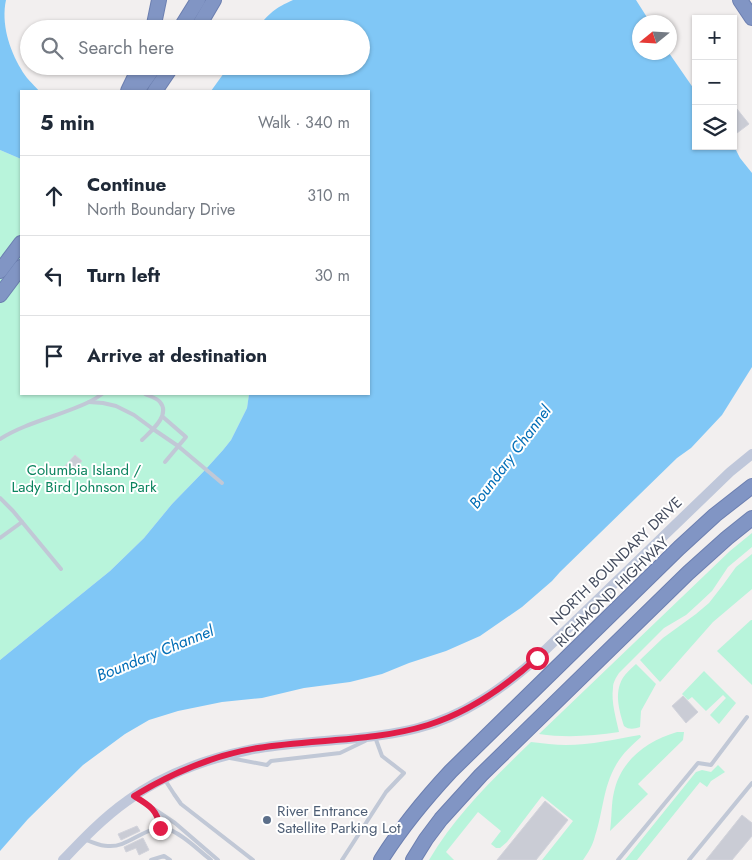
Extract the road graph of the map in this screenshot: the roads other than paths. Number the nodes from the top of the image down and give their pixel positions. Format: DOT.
graph roads {
  1 [pos="159,0"];
  2 [pos="198,0"];
  3 [pos="214,0"];
  4 [pos="226,0"];
  5 [pos="740,0"];
  6 [pos="752,18"];
  7 [pos="155,20"];
  8 [pos="186,20"];
  9 [pos="202,20"];
  10 [pos="204,20"];
  11 [pos="136,75"];
  12 [pos="149,75"];
  13 [pos="166,75"];
  14 [pos="128,90"];
  15 [pos="138,90"];
  16 [pos="156,90"];
  17 [pos="20,244"];
  18 [pos="20,268"];
  19 [pos="0,271"];
  20 [pos="0,295"];
  21 [pos="100,395"];
  22 [pos="147,395"];
  23 [pos="89,402"];
  24 [pos="163,417"];
  25 [pos="153,429"];
  26 [pos="0,439"];
  27 [pos="142,440"];
  28 [pos="752,445"];
  29 [pos="178,446"];
  30 [pos="752,454"];
  31 [pos="166,462"];
  32 [pos="730,472"];
  33 [pos="222,483"];
  34 [pos="752,486"];
  35 [pos="0,498"];
  36 [pos="752,518"];
  37 [pos="22,522"];
  38 [pos="0,538"];
  39 [pos="61,570"];
  40 [pos="747,717"];
  41 [pos="375,736"];
  42 [pos="223,757"];
  43 [pos="164,779"];
  44 [pos="752,783"];
  45 [pos="134,796"];
  46 [pos="150,805"];
  47 [pos="160,828"];
  48 [pos="83,839"];
  49 [pos="63,860"];
  50 [pos="151,860"];
  51 [pos="170,860"];
  52 [pos="210,860"];
  53 [pos="218,860"];
  54 [pos="253,860"];
  55 [pos="342,860"];
  56 [pos="381,860"];
  57 [pos="413,860"];
  58 [pos="618,860"];
  59 [pos="689,860"];
  1 -- 7 [label="highway"];
  2 -- 8 [label="highway"];
  3 -- 9 [label="highway"];
  4 -- 10 [label="highway"];
  5 -- 6 [label="highway"];
  11 -- 14 [label="highway"];
  12 -- 15 [label="highway"];
  13 -- 16 [label="highway"];
  17 -- 19 [label="highway"];
  18 -- 20 [label="highway"];
  21 -- 23 [label="lane"];
  22 -- 24 [label="lane"];
  23 -- 25 [label="lane"];
  23 -- 26 [label="lane"];
  24 -- 25 [label="lane"];
  24 -- 29 [label="lane"];
  25 -- 27 [label="lane"];
  25 -- 29 [label="lane"];
  28 -- 32 [label="street, NORTH BOUNDARY DRIVE"];
  29 -- 31 [label="lane"];
  29 -- 33 [label="lane"];
  30 -- 32 [label="street, NORTH BOUNDARY DRIVE"];
  32 -- 41 [label="street, NORTH BOUNDARY DRIVE"];
  34 -- 56 [label="highway, RICHMOND HIGHWAY"];
  35 -- 37 [label="lane"];
  36 -- 57 [label="highway"];
  37 -- 38 [label="lane"];
  37 -- 39 [label="lane"];
  40 -- 58 [label="lane"];
  41 -- 42 [label="street, NORTH BOUNDARY DRIVE"];
  41 -- 42 [label="lane"];
  41 -- 55 [label="lane"];
  42 -- 43 [label="street, NORTH BOUNDARY DRIVE"];
  43 -- 45 [label="street, NORTH BOUNDARY DRIVE"];
  43 -- 54 [label="lane"];
  44 -- 59 [label="lane"];
  45 -- 46 [label="lane"];
  45 -- 48 [label="street, NORTH BOUNDARY DRIVE"];
  46 -- 47 [label="lane"];
  46 -- 53 [label="lane"];
  47 -- 48 [label="lane"];
  47 -- 52 [label="lane"];
  48 -- 49 [label="street, NORTH BOUNDARY DRIVE"];
  50 -- 51 [label="lane"];
}
